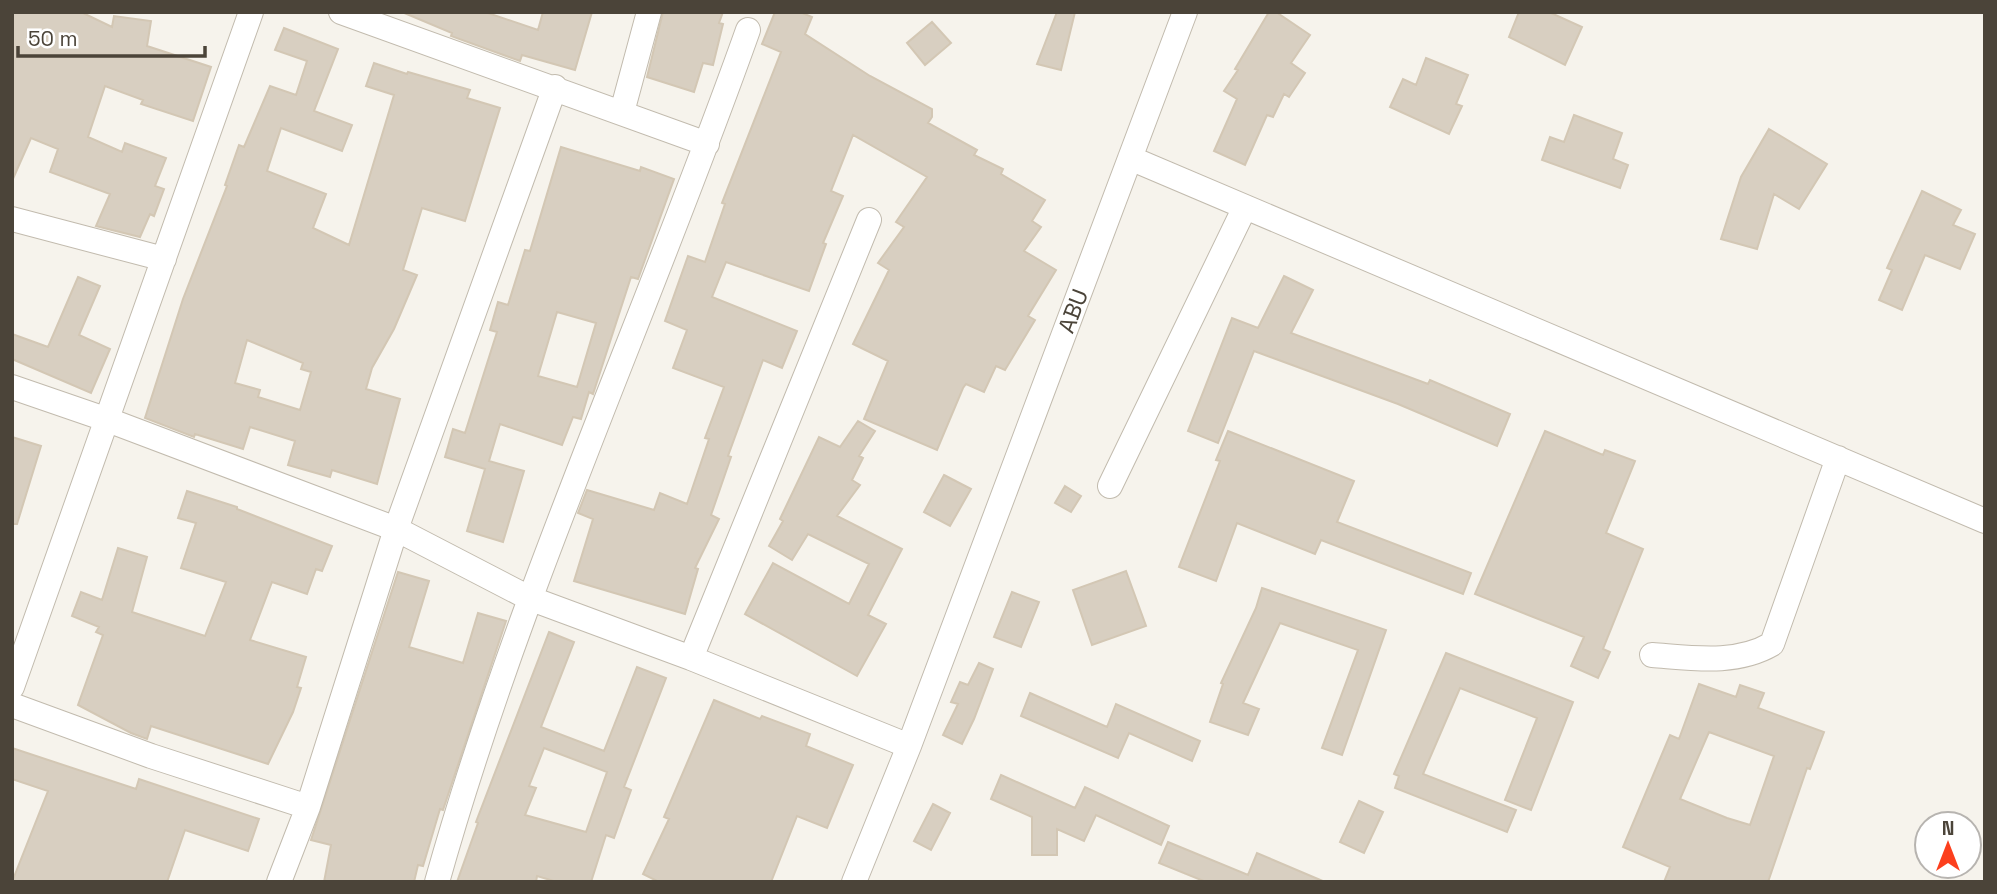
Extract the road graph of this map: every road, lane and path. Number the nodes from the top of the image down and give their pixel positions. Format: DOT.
graph roads {
  1 [pos="251,12"];
  2 [pos="341,12"];
  3 [pos="649,12"];
  4 [pos="1185,12"];
  5 [pos="748,30"];
  6 [pos="555,88"];
  7 [pos="622,112"];
  8 [pos="708,144"];
  9 [pos="1130,158"];
  10 [pos="1245,206"];
  11 [pos="12,219"];
  12 [pos="869,220"];
  13 [pos="164,259"];
  14 [pos="12,387"];
  15 [pos="108,420"];
  16 [pos="1838,458"];
  17 [pos="1110,486"];
  18 [pos="1985,521"];
  19 [pos="396,528"];
  20 [pos="529,598"];
  21 [pos="1652,655"];
  22 [pos="691,658"];
  23 [pos="12,687"];
  24 [pos="12,705"];
  25 [pos="909,746"];
  26 [pos="308,807"];
  27 [pos="279,882"];
  28 [pos="437,882"];
  29 [pos="854,882"];
  1 -- 13 [label="street"];
  2 -- 6 [label="street"];
  3 -- 7 [label="street"];
  4 -- 9 [label="street, ABU"];
  5 -- 8 [label="street"];
  6 -- 7 [label="street"];
  6 -- 19 [label="street"];
  7 -- 8 [label="street"];
  8 -- 20 [label="street"];
  9 -- 10 [label="street"];
  9 -- 25 [label="street, ABU"];
  10 -- 16 [label="street"];
  10 -- 17 [label="street"];
  11 -- 13 [label="street"];
  12 -- 22 [label="street"];
  13 -- 15 [label="street"];
  14 -- 15 [label="street"];
  15 -- 19 [label="street"];
  15 -- 23 [label="street"];
  16 -- 18 [label="street"];
  16 -- 21 [label="street"];
  19 -- 20 [label="street"];
  19 -- 26 [label="street"];
  20 -- 22 [label="street"];
  20 -- 28 [label="street"];
  22 -- 25 [label="street"];
  24 -- 26 [label="street"];
  25 -- 29 [label="street, ABU"];
  26 -- 27 [label="street"];
}
